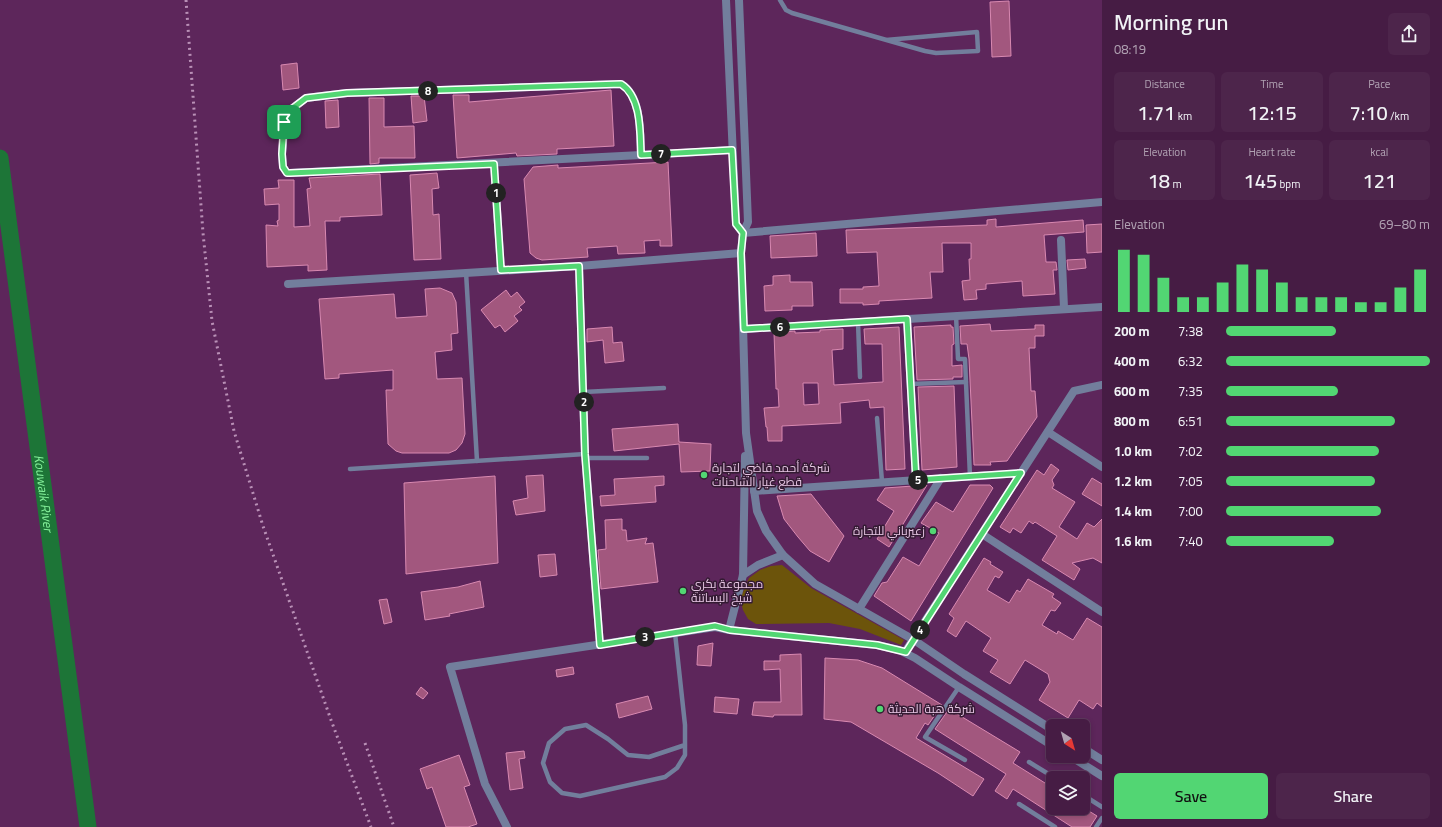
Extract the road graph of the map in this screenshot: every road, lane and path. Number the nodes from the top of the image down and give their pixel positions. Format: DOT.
graph roads {
  1 [pos="726,0"];
  2 [pos="740,0"];
  3 [pos="780,0"];
  4 [pos="886,40"];
  5 [pos="732,150"];
  6 [pos="641,155"];
  7 [pos="494,164"];
  8 [pos="1102,202"];
  9 [pos="743,233"];
  10 [pos="1061,240"];
  11 [pos="741,253"];
  12 [pos="579,266"];
  13 [pos="501,270"];
  14 [pos="466,272"];
  15 [pos="288,284"];
  16 [pos="1102,307"];
  17 [pos="1064,308"];
  18 [pos="956,315"];
  19 [pos="907,319"];
  20 [pos="858,322"];
  21 [pos="744,329"];
  22 [pos="860,377"];
  23 [pos="966,382"];
  24 [pos="910,384"];
  25 [pos="1102,384"];
  26 [pos="664,388"];
  27 [pos="583,392"];
  28 [pos="877,418"];
  29 [pos="1048,432"];
  30 [pos="746,433"];
  31 [pos="586,456"];
  32 [pos="646,458"];
  33 [pos="477,461"];
  34 [pos="1102,467"];
  35 [pos="350,469"];
  36 [pos="1021,473"];
  37 [pos="970,476"];
  38 [pos="941,478"];
  39 [pos="916,480"];
  40 [pos="882,482"];
  41 [pos="754,491"];
  42 [pos="982,534"];
  43 [pos="783,555"];
  44 [pos="743,575"];
  45 [pos="859,609"];
  46 [pos="1102,612"];
  47 [pos="730,630"];
  48 [pos="675,633"];
  49 [pos="914,640"];
  50 [pos="600,645"];
  51 [pos="906,652"];
  52 [pos="959,687"];
  53 [pos="1046,726"];
  54 [pos="1046,742"];
  55 [pos="685,745"];
  56 [pos="1090,752"];
  57 [pos="965,760"];
  58 [pos="1102,760"];
  59 [pos="1029,762"];
  60 [pos="1081,763"];
  61 [pos="1046,772"];
  62 [pos="1102,776"];
  63 [pos="1090,799"];
  64 [pos="1019,804"];
  65 [pos="1102,807"];
  66 [pos="1102,818"];
  67 [pos="507,827"];
  68 [pos="1055,827"];
  69 [pos="1096,827"];
  1 -- 5 [label="street"];
  2 -- 9 [label="street"];
  3 -- 4 [label="lane"];
  4 -- 4 [label="lane"];
  5 -- 6 [label="street"];
  5 -- 9 [label="street"];
  6 -- 7 [label="street"];
  6 -- 7 [label="street"];
  7 -- 13 [label="street"];
  8 -- 9 [label="street"];
  9 -- 11 [label="street"];
  10 -- 17 [label="street"];
  11 -- 12 [label="street"];
  11 -- 21 [label="street"];
  12 -- 13 [label="street"];
  12 -- 27 [label="street"];
  13 -- 14 [label="street"];
  14 -- 15 [label="street"];
  14 -- 33 [label="lane"];
  16 -- 17 [label="street"];
  17 -- 18 [label="street"];
  18 -- 19 [label="street"];
  18 -- 23 [label="lane"];
  19 -- 20 [label="street"];
  19 -- 24 [label="street"];
  20 -- 21 [label="street"];
  20 -- 22 [label="lane"];
  21 -- 30 [label="street"];
  23 -- 24 [label="lane"];
  23 -- 37 [label="lane"];
  24 -- 39 [label="street"];
  25 -- 29 [label="street"];
  26 -- 27 [label="lane"];
  27 -- 31 [label="street"];
  28 -- 40 [label="lane"];
  29 -- 34 [label="street"];
  29 -- 36 [label="street"];
  30 -- 41 [label="street"];
  30 -- 44 [label="street"];
  31 -- 32 [label="lane"];
  31 -- 33 [label="lane"];
  31 -- 50 [label="street"];
  33 -- 35 [label="lane"];
  36 -- 37 [label="street"];
  36 -- 42 [label="street"];
  37 -- 38 [label="street"];
  38 -- 39 [label="street"];
  38 -- 45 [label="street"];
  39 -- 40 [label="street"];
  40 -- 41 [label="street"];
  41 -- 43 [label="street"];
  42 -- 46 [label="street"];
  42 -- 49 [label="street"];
  43 -- 44 [label="street"];
  43 -- 45 [label="street"];
  44 -- 47 [label="street"];
  45 -- 49 [label="street"];
  47 -- 48 [label="street"];
  47 -- 51 [label="street"];
  48 -- 50 [label="street"];
  48 -- 55 [label="lane"];
  49 -- 51 [label="street"];
  49 -- 53 [label="street"];
  50 -- 67 [label="street"];
  51 -- 52 [label="street"];
  52 -- 54 [label="street"];
  52 -- 57 [label="lane"];
  55 -- 55 [label="lane"];
  56 -- 58 [label="street"];
  59 -- 61 [label="lane"];
  60 -- 62 [label="street"];
  63 -- 65 [label="lane"];
  64 -- 68 [label="lane"];
  66 -- 69 [label="lane"];
}
